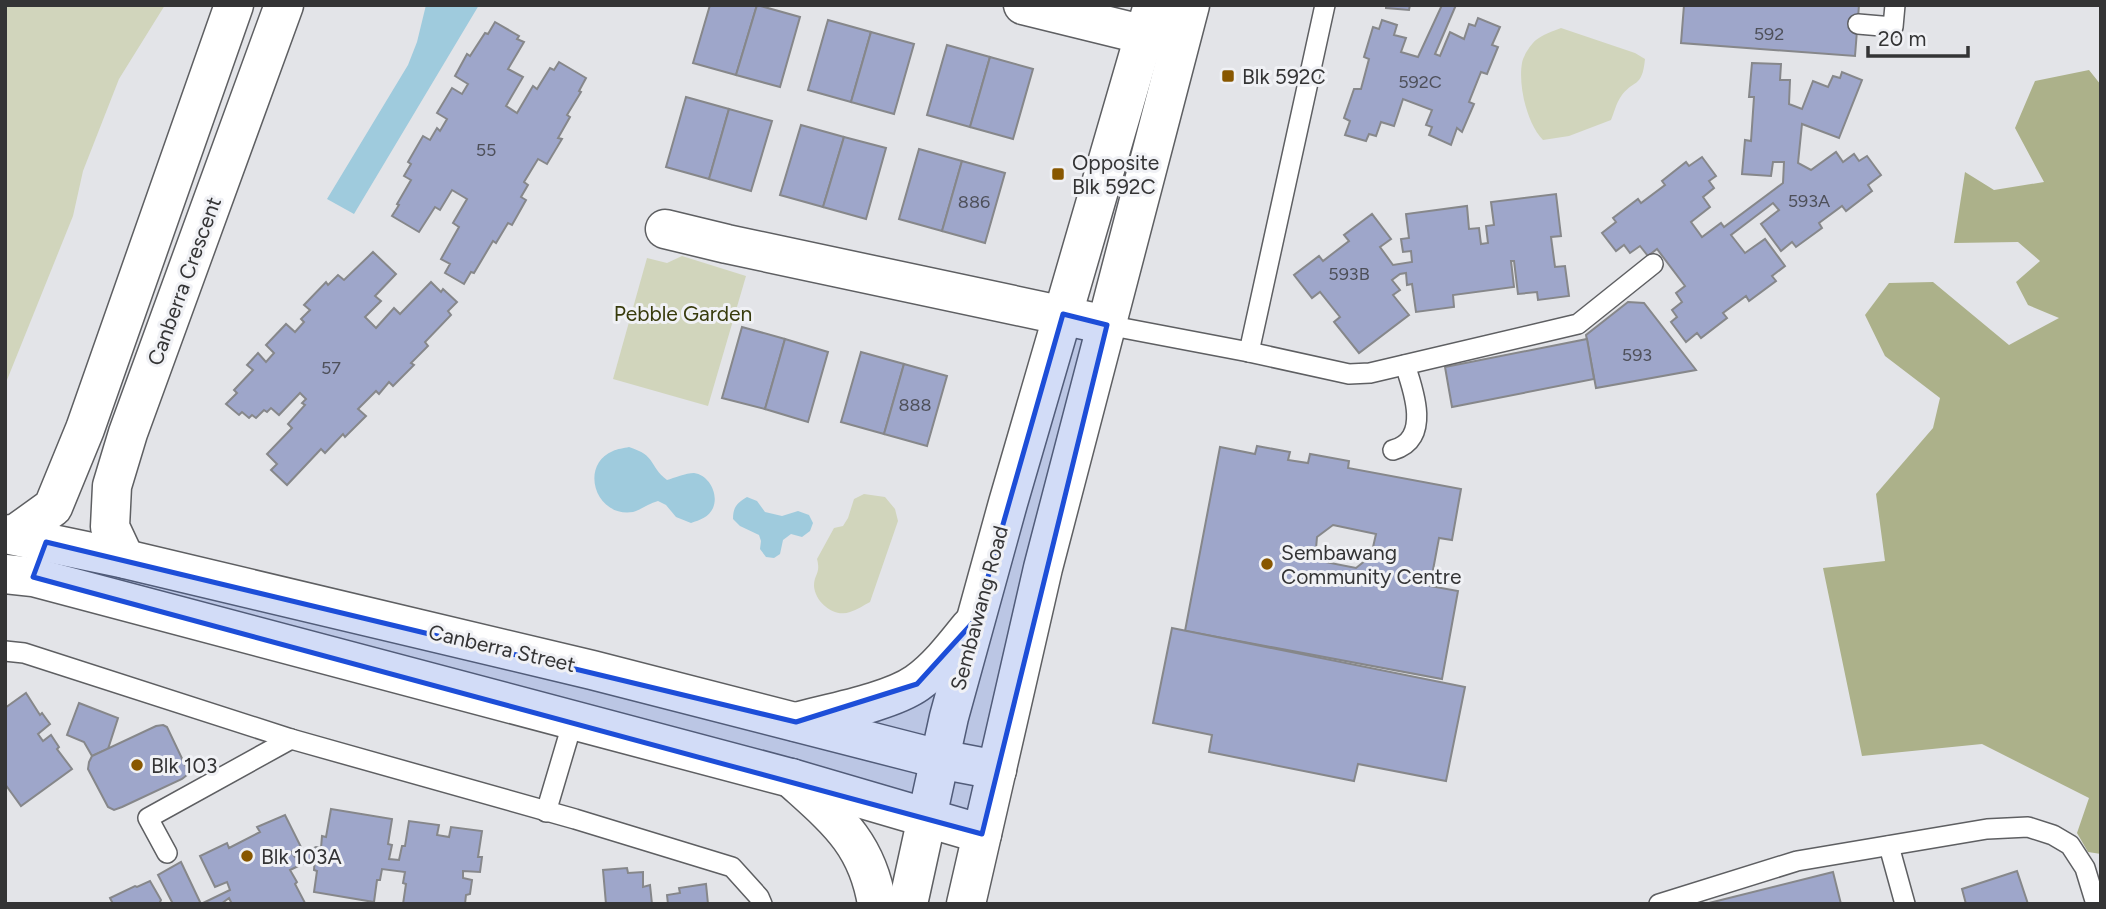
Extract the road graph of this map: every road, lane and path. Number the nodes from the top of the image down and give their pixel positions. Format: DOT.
graph roads {
  1 [pos="234,5"];
  2 [pos="284,5"];
  3 [pos="1023,5"];
  4 [pos="1189,5"];
  5 [pos="1325,5"];
  6 [pos="1895,5"];
  7 [pos="1149,20"];
  8 [pos="1857,24"];
  9 [pos="665,229"];
  10 [pos="1653,264"];
  11 [pos="1063,314"];
  12 [pos="1107,325"];
  13 [pos="1249,352"];
  14 [pos="1405,365"];
  15 [pos="1393,450"];
  16 [pos="21,552"];
  17 [pos="125,559"];
  18 [pos="976,618"];
  19 [pos="5,652"];
  20 [pos="573,721"];
  21 [pos="796,722"];
  22 [pos="290,739"];
  23 [pos="939,759"];
  24 [pos="997,770"];
  25 [pos="790,778"];
  26 [pos="546,812"];
  27 [pos="926,818"];
  28 [pos="982,834"];
  29 [pos="1889,846"];
  30 [pos="167,853"];
  31 [pos="2091,902"];
  32 [pos="762,904"];
  33 [pos="877,904"];
  34 [pos="908,904"];
  35 [pos="966,904"];
  36 [pos="1659,904"];
  37 [pos="1905,904"];
  1 -- 16 [label="street, Canberra Crescent"];
  2 -- 17 [label="street, Canberra Crescent"];
  3 -- 7 [label="street, Sembawang Road"];
  4 -- 12 [label="street"];
  5 -- 13 [label="lane"];
  6 -- 8 [label="lane"];
  7 -- 11 [label="street, Sembawang Road"];
  9 -- 11 [label="street"];
  10 -- 14 [label="lane"];
  11 -- 12 [label="street"];
  11 -- 18 [label="street, Sembawang Road"];
  12 -- 13 [label="lane"];
  12 -- 24 [label="street"];
  13 -- 14 [label="lane"];
  14 -- 15 [label="lane"];
  16 -- 17 [label="street, Canberra Street"];
  16 -- 20 [label="street"];
  17 -- 21 [label="street, Canberra Street"];
  18 -- 21 [label="street"];
  18 -- 23 [label="street, Sembawang Road"];
  19 -- 22 [label="lane"];
  20 -- 25 [label="street"];
  20 -- 26 [label="lane"];
  21 -- 23 [label="street, Canberra Street"];
  22 -- 26 [label="lane"];
  22 -- 30 [label="lane"];
  23 -- 24 [label="street, Canberra Street"];
  23 -- 27 [label="street, Sembawang Road"];
  24 -- 28 [label="street"];
  25 -- 27 [label="street"];
  25 -- 33 [label="street"];
  26 -- 32 [label="lane"];
  27 -- 28 [label="street"];
  27 -- 34 [label="street, Sembawang Road"];
  28 -- 35 [label="street"];
  29 -- 31 [label="lane"];
  29 -- 36 [label="lane"];
  29 -- 37 [label="lane"];
}
